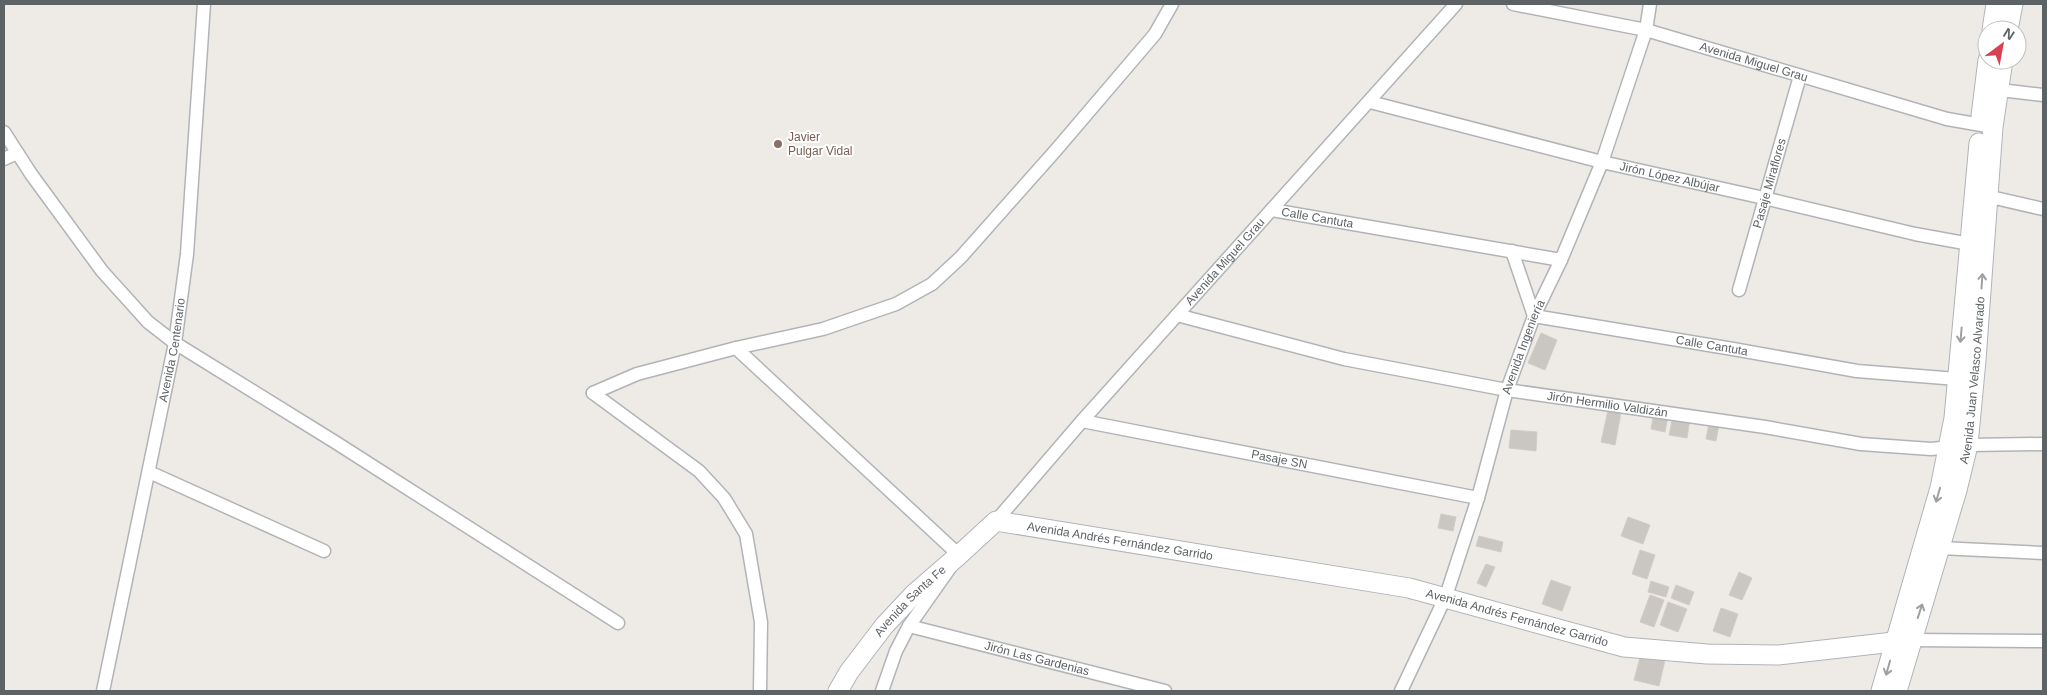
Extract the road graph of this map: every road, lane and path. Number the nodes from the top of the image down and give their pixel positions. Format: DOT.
graph roads {
  1 [pos="204,4"];
  2 [pos="1172,4"];
  3 [pos="1456,4"];
  4 [pos="1513,4"];
  5 [pos="1650,4"];
  6 [pos="1996,4"];
  7 [pos="2012,4"];
  8 [pos="1994,20"];
  9 [pos="2010,20"];
  10 [pos="1646,30"];
  11 [pos="1989,70"];
  12 [pos="1999,70"];
  13 [pos="1800,76"];
  14 [pos="1991,89"];
  15 [pos="2043,95"];
  16 [pos="1370,102"];
  17 [pos="1986,126"];
  18 [pos="4,132"];
  19 [pos="17,153"];
  20 [pos="4,159"];
  21 [pos="1602,162"];
  22 [pos="1981,195"];
  23 [pos="1764,198"];
  24 [pos="2043,209"];
  25 [pos="1272,210"];
  26 [pos="1970,244"];
  27 [pos="1512,251"];
  28 [pos="1561,260"];
  29 [pos="1739,290"];
  30 [pos="1177,316"];
  31 [pos="1534,316"];
  32 [pos="175,344"];
  33 [pos="736,348"];
  34 [pos="1957,379"];
  35 [pos="1507,390"];
  36 [pos="1082,421"];
  37 [pos="2043,444"];
  38 [pos="1968,445"];
  39 [pos="1948,447"];
  40 [pos="149,472"];
  41 [pos="1478,498"];
  42 [pos="996,521"];
  43 [pos="1940,548"];
  44 [pos="324,551"];
  45 [pos="2043,553"];
  46 [pos="959,556"];
  47 [pos="1446,596"];
  48 [pos="618,623"];
  49 [pos="909,626"];
  50 [pos="1903,641"];
  51 [pos="2043,641"];
  52 [pos="103,691"];
  53 [pos="760,691"];
  54 [pos="838,691"];
  55 [pos="882,691"];
  56 [pos="1165,691"];
  57 [pos="1401,691"];
  58 [pos="1881,691"];
  59 [pos="1896,691"];
  1 -- 32 [label="street, Avenida Centenario"];
  2 -- 33 [label="street"];
  3 -- 16 [label="street, Avenida Miguel Grau"];
  4 -- 10 [label="street, Avenida Miguel Grau"];
  5 -- 10 [label="street, Avenida Ingeniería"];
  6 -- 8 [label="street"];
  7 -- 9 [label="street"];
  10 -- 13 [label="street, Avenida Miguel Grau"];
  10 -- 21 [label="street, Avenida Ingeniería"];
  11 -- 14 [label="street, Avenida Juan Velasco Alvarado"];
  12 -- 14 [label="street, Avenida Juan Velasco Alvarado"];
  13 -- 17 [label="street, Avenida Miguel Grau"];
  13 -- 23 [label="street, Pasaje Miraflores"];
  14 -- 15 [label="street"];
  14 -- 17 [label="street, Avenida Juan Velasco Alvarado"];
  16 -- 21 [label="street, Jirón López Albújar"];
  16 -- 25 [label="street, Avenida Miguel Grau"];
  17 -- 22 [label="street, Avenida Juan Velasco Alvarado"];
  18 -- 19 [label="street"];
  19 -- 20 [label="street"];
  19 -- 32 [label="street"];
  21 -- 23 [label="street, Jirón López Albújar"];
  21 -- 28 [label="street, Avenida Ingeniería"];
  22 -- 24 [label="street"];
  22 -- 26 [label="street, Avenida Juan Velasco Alvarado"];
  38 -- 22 [label="street, Avenida Juan Velasco Alvarado, one-way"];
  23 -- 26 [label="street, Jirón López Albújar"];
  23 -- 29 [label="street, Pasaje Miraflores"];
  25 -- 27 [label="street, Calle Cantuta"];
  25 -- 30 [label="street, Avenida Miguel Grau"];
  26 -- 34 [label="street, Avenida Juan Velasco Alvarado, one-way"];
  27 -- 28 [label="street, Calle Cantuta"];
  27 -- 31 [label="street"];
  28 -- 31 [label="street, Avenida Ingeniería"];
  30 -- 35 [label="street, Jirón Hermilio Valdizán"];
  30 -- 36 [label="street, Avenida Miguel Grau"];
  31 -- 34 [label="street, Calle Cantuta"];
  31 -- 35 [label="street, Avenida Ingeniería"];
  32 -- 40 [label="street, Avenida Centenario"];
  32 -- 48 [label="street"];
  33 -- 46 [label="street"];
  33 -- 53 [label="street"];
  34 -- 39 [label="street, Avenida Juan Velasco Alvarado"];
  35 -- 39 [label="street, Jirón Hermilio Valdizán"];
  35 -- 41 [label="street, Avenida Ingeniería"];
  36 -- 41 [label="street, Pasaje SN"];
  36 -- 42 [label="street, Avenida Miguel Grau"];
  37 -- 38 [label="street, Jirón Hermilio Valdizán"];
  38 -- 39 [label="street, Jirón Hermilio Valdizán"];
  38 -- 43 [label="street, Avenida Juan Velasco Alvarado"];
  39 -- 50 [label="street, Avenida Juan Velasco Alvarado, one-way"];
  40 -- 44 [label="street"];
  40 -- 52 [label="street, Avenida Centenario"];
  41 -- 47 [label="street, Avenida Ingeniería"];
  42 -- 46 [label="street, Avenida Santa Fe"];
  42 -- 47 [label="street, Avenida Andrés Fernández Garrido"];
  43 -- 45 [label="street"];
  50 -- 43 [label="street, Avenida Juan Velasco Alvarado, one-way"];
  46 -- 49 [label="street"];
  46 -- 54 [label="street, Avenida Santa Fe"];
  47 -- 50 [label="street, Avenida Andrés Fernández Garrido"];
  47 -- 57 [label="street, Avenida Ingeniería"];
  49 -- 55 [label="street"];
  49 -- 56 [label="street, Jirón Las Gardenias"];
  50 -- 51 [label="street, Avenida Andrés Fernández Garrido"];
  50 -- 58 [label="street, Avenida Juan Velasco Alvarado, one-way"];
  50 -- 59 [label="street, Avenida Juan Velasco Alvarado"];
}
